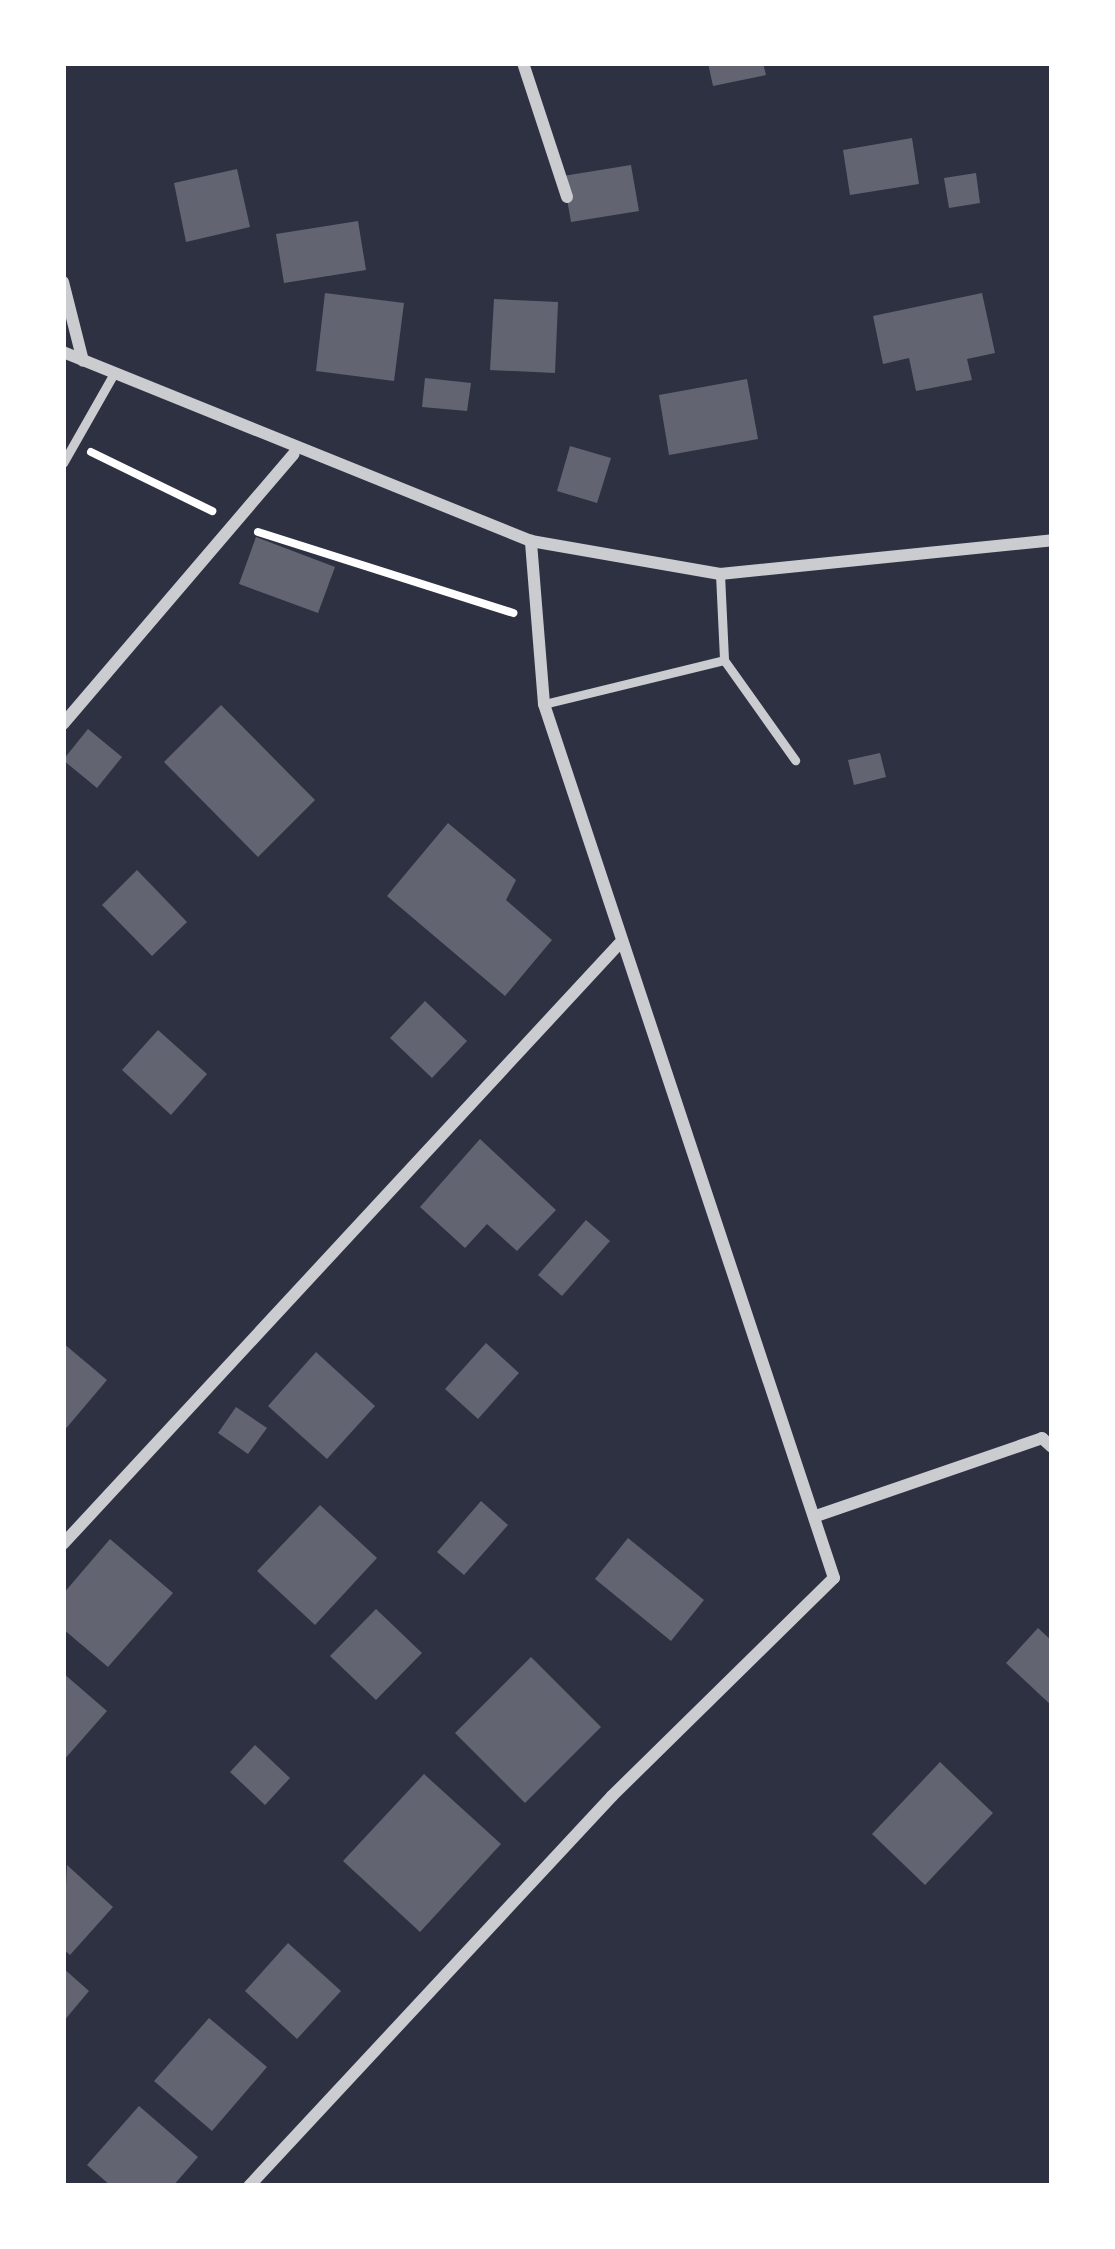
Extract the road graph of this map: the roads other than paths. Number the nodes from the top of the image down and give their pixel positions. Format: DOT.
graph roads {
  1 [pos="523,63"];
  2 [pos="567,197"];
  3 [pos="63,282"];
  4 [pos="63,352"];
  5 [pos="83,361"];
  6 [pos="113,375"];
  7 [pos="294,454"];
  8 [pos="63,464"];
  9 [pos="1052,540"];
  10 [pos="531,541"];
  11 [pos="720,574"];
  12 [pos="724,660"];
  13 [pos="544,704"];
  14 [pos="63,724"];
  15 [pos="795,760"];
  16 [pos="619,944"];
  17 [pos="1052,1447"];
  18 [pos="819,1515"];
  19 [pos="63,1544"];
  20 [pos="249,2186"];
  1 -- 2 [label="street"];
  3 -- 5 [label="street"];
  4 -- 5 [label="street"];
  5 -- 6 [label="street"];
  6 -- 7 [label="street"];
  6 -- 8 [label="lane"];
  7 -- 10 [label="street"];
  7 -- 14 [label="street"];
  9 -- 11 [label="street"];
  10 -- 11 [label="street"];
  10 -- 13 [label="street"];
  11 -- 12 [label="lane"];
  12 -- 13 [label="lane"];
  12 -- 15 [label="lane"];
  13 -- 16 [label="street"];
  16 -- 18 [label="street"];
  16 -- 19 [label="street"];
  17 -- 18 [label="street"];
  18 -- 20 [label="street"];
}
